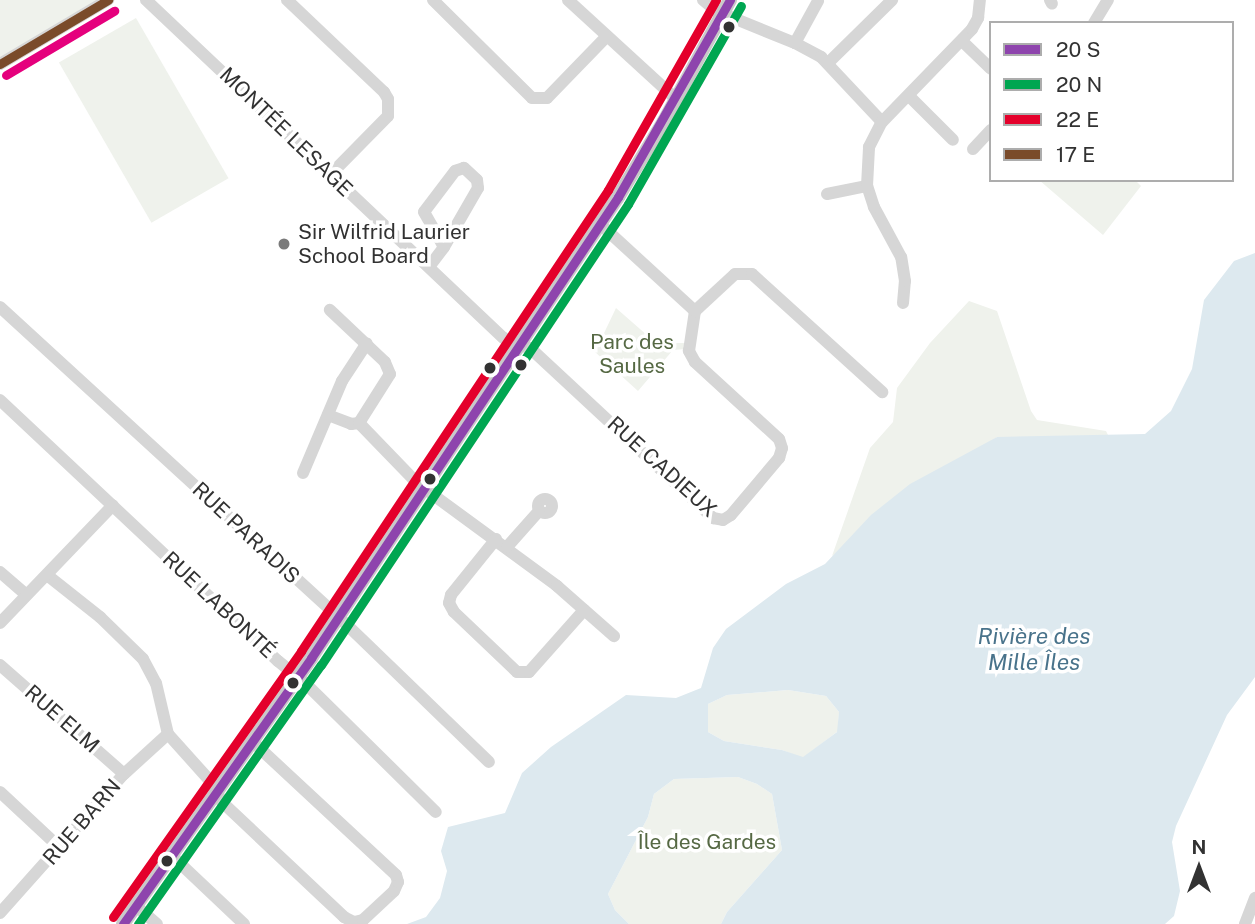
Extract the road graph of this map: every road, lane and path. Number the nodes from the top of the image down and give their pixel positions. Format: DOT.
graph roads {
  1 [pos="108,0"];
  2 [pos="146,0"];
  3 [pos="287,0"];
  4 [pos="433,0"];
  5 [pos="568,0"];
  6 [pos="703,0"];
  7 [pos="730,0"];
  8 [pos="892,0"];
  9 [pos="980,0"];
  10 [pos="1108,0"];
  11 [pos="818,1"];
  12 [pos="723,14"];
  13 [pos="1095,21"];
  14 [pos="607,36"];
  15 [pos="962,41"];
  16 [pos="795,43"];
  17 [pos="828,63"];
  18 [pos="0,64"];
  19 [pos="989,67"];
  20 [pos="909,96"];
  21 [pos="677,100"];
  22 [pos="883,122"];
  23 [pos="989,132"];
  24 [pos="953,140"];
  25 [pos="973,149"];
  26 [pos="331,174"];
  27 [pos="867,186"];
  28 [pos="827,194"];
  29 [pos="600,224"];
  30 [pos="444,247"];
  31 [pos="429,267"];
  32 [pos="903,303"];
  33 [pos="0,307"];
  34 [pos="330,310"];
  35 [pos="695,311"];
  36 [pos="367,343"];
  37 [pos="520,345"];
  38 [pos="882,392"];
  39 [pos="0,400"];
  40 [pos="328,415"];
  41 [pos="359,423"];
  42 [pos="303,473"];
  43 [pos="426,489"];
  44 [pos="113,505"];
  45 [pos="539,511"];
  46 [pos="501,543"];
  47 [pos="0,572"];
  48 [pos="47,575"];
  49 [pos="25,594"];
  50 [pos="584,610"];
  51 [pos="338,617"];
  52 [pos="0,623"];
  53 [pos="614,636"];
  54 [pos="0,665"];
  55 [pos="297,677"];
  56 [pos="168,734"];
  57 [pos="253,742"];
  58 [pos="489,762"];
  59 [pos="124,774"];
  60 [pos="0,792"];
  61 [pos="218,793"];
  62 [pos="436,812"];
  63 [pos="60,848"];
  64 [pos="170,854"];
  65 [pos="1255,898"];
  66 [pos="135,905"];
  67 [pos="0,913"];
  68 [pos="338,919"];
  69 [pos="122,924"];
  70 [pos="157,924"];
  71 [pos="244,924"];
  72 [pos="1245,924"];
  1 -- 18 [label="street"];
  2 -- 26 [label="street, MONTÉE LESAGE"];
  3 -- 26 [label="street"];
  4 -- 14 [label="street"];
  5 -- 14 [label="street"];
  6 -- 12 [label="street"];
  7 -- 12 [label="main road"];
  8 -- 17 [label="street"];
  9 -- 15 [label="street"];
  10 -- 13 [label="street"];
  11 -- 16 [label="street"];
  12 -- 16 [label="street"];
  12 -- 21 [label="main road"];
  14 -- 21 [label="street"];
  15 -- 19 [label="street"];
  15 -- 20 [label="street"];
  16 -- 17 [label="street"];
  17 -- 22 [label="street"];
  20 -- 22 [label="street"];
  20 -- 24 [label="street"];
  21 -- 29 [label="main road"];
  22 -- 27 [label="street"];
  23 -- 25 [label="street"];
  26 -- 31 [label="street, MONTÉE LESAGE"];
  27 -- 28 [label="street"];
  27 -- 32 [label="street"];
  29 -- 35 [label="street"];
  29 -- 37 [label="main road"];
  30 -- 30 [label="street"];
  30 -- 31 [label="street"];
  31 -- 37 [label="street, MONTÉE LESAGE"];
  33 -- 51 [label="street, RUE PARADIS"];
  34 -- 36 [label="street"];
  35 -- 37 [label="street, RUE CADIEUX"];
  35 -- 38 [label="street"];
  36 -- 40 [label="street"];
  36 -- 41 [label="street"];
  37 -- 43 [label="main road"];
  39 -- 44 [label="street, RUE LABONTÉ"];
  40 -- 41 [label="street"];
  40 -- 42 [label="street"];
  41 -- 43 [label="street"];
  43 -- 46 [label="street"];
  43 -- 51 [label="main road"];
  44 -- 48 [label="street"];
  44 -- 55 [label="street, RUE LABONTÉ"];
  45 -- 46 [label="street"];
  46 -- 50 [label="street"];
  46 -- 50 [label="street"];
  47 -- 49 [label="street"];
  48 -- 49 [label="street"];
  48 -- 56 [label="street"];
  49 -- 52 [label="street"];
  50 -- 53 [label="street"];
  51 -- 55 [label="main road"];
  51 -- 58 [label="street, RUE PARADIS"];
  54 -- 59 [label="street, RUE ELM"];
  55 -- 57 [label="main road"];
  55 -- 62 [label="street, RUE LABONTÉ"];
  56 -- 59 [label="street, RUE BARN"];
  56 -- 61 [label="street"];
  57 -- 61 [label="main road"];
  57 -- 68 [label="street"];
  59 -- 63 [label="street, RUE BARN"];
  60 -- 63 [label="street"];
  61 -- 64 [label="main road"];
  61 -- 68 [label="street"];
  63 -- 67 [label="street, RUE BARN"];
  64 -- 66 [label="main road"];
  64 -- 71 [label="street"];
  65 -- 72 [label="street"];
  66 -- 69 [label="main road"];
  66 -- 70 [label="street"];
}
